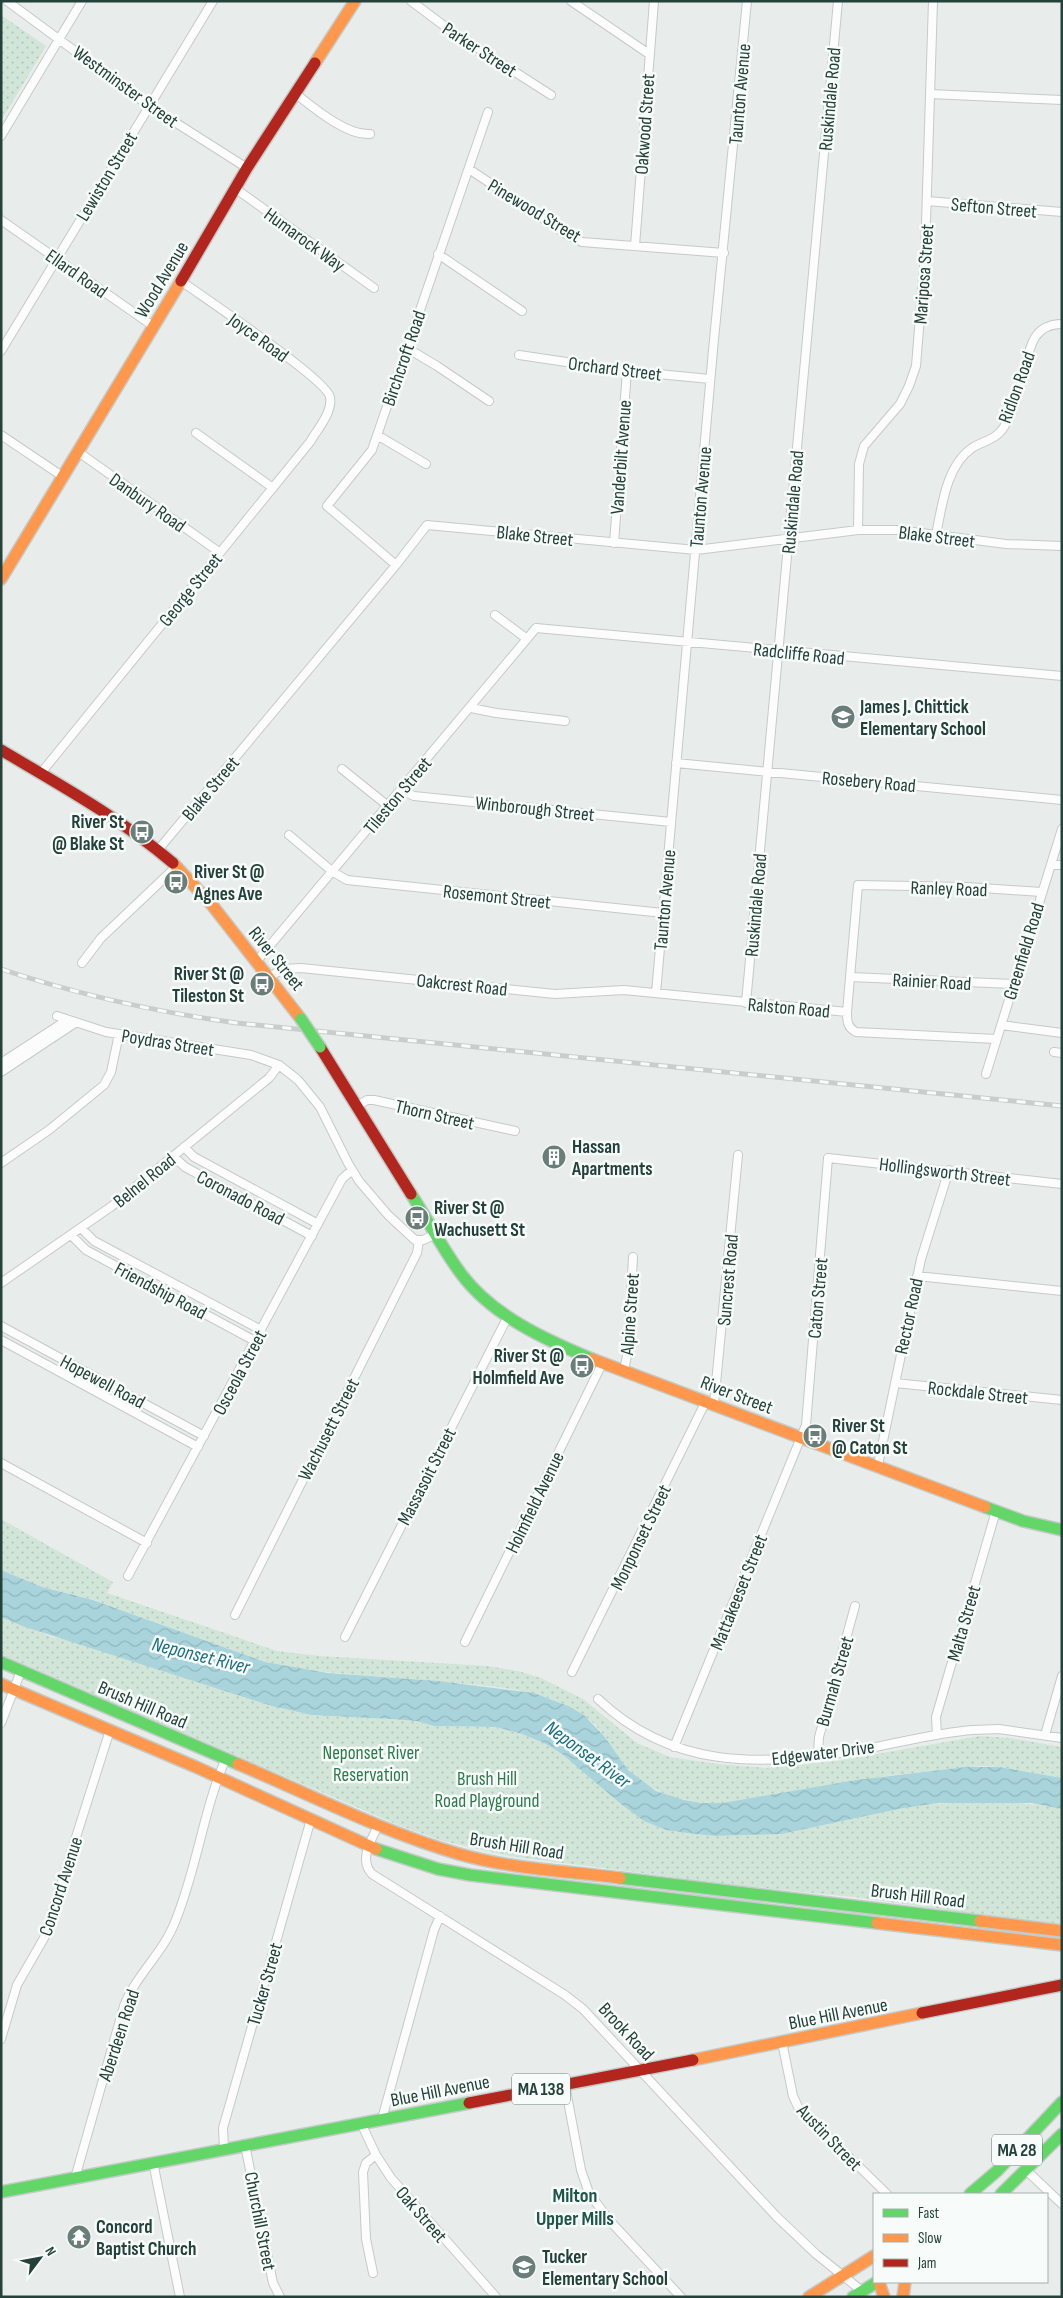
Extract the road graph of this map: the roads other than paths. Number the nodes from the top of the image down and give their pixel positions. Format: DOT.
graph roads {
  1 [pos="7,1"];
  2 [pos="82,1"];
  3 [pos="212,1"];
  4 [pos="355,1"];
  5 [pos="411,1"];
  6 [pos="571,1"];
  7 [pos="654,1"];
  8 [pos="747,1"];
  9 [pos="838,1"];
  10 [pos="933,1"];
  11 [pos="59,38"];
  12 [pos="649,54"];
  13 [pos="296,94"];
  14 [pos="930,94"];
  15 [pos="551,96"];
  16 [pos="1062,100"];
  17 [pos="148,105"];
  18 [pos="488,112"];
  19 [pos="370,134"];
  20 [pos="1,136"];
  21 [pos="247,168"];
  22 [pos="469,169"];
  23 [pos="236,189"];
  24 [pos="927,202"];
  25 [pos="1062,212"];
  26 [pos="1,220"];
  27 [pos="636,246"];
  28 [pos="438,254"];
  29 [pos="724,254"];
  30 [pos="56,258"];
  31 [pos="181,281"];
  32 [pos="374,288"];
  33 [pos="522,311"];
  34 [pos="1062,324"];
  35 [pos="152,326"];
  36 [pos="407,348"];
  37 [pos="1,351"];
  38 [pos="519,355"];
  39 [pos="627,371"];
  40 [pos="710,379"];
  41 [pos="331,400"];
  42 [pos="488,401"];
  43 [pos="196,433"];
  44 [pos="1,435"];
  45 [pos="377,435"];
  46 [pos="77,451"];
  47 [pos="426,464"];
  48 [pos="62,476"];
  49 [pos="272,488"];
  50 [pos="858,530"];
  51 [pos="936,535"];
  52 [pos="789,539"];
  53 [pos="614,543"];
  54 [pos="1062,546"];
  55 [pos="696,550"];
  56 [pos="219,552"];
  57 [pos="396,565"];
  58 [pos="1,579"];
  59 [pos="495,614"];
  60 [pos="536,628"];
  61 [pos="527,639"];
  62 [pos="688,641"];
  63 [pos="778,650"];
  64 [pos="1062,676"];
  65 [pos="471,708"];
  66 [pos="565,721"];
  67 [pos="1,750"];
  68 [pos="676,763"];
  69 [pos="342,769"];
  70 [pos="767,772"];
  71 [pos="41,773"];
  72 [pos="401,790"];
  73 [pos="1062,800"];
  74 [pos="388,806"];
  75 [pos="671,822"];
  76 [pos="1062,829"];
  77 [pos="289,835"];
  78 [pos="158,850"];
  79 [pos="1051,865"];
  80 [pos="1062,865"];
  81 [pos="177,866"];
  82 [pos="333,872"];
  83 [pos="1041,892"];
  84 [pos="663,913"];
  85 [pos="257,961"];
  86 [pos="82,963"];
  87 [pos="270,977"];
  88 [pos="850,977"];
  89 [pos="1013,984"];
  90 [pos="656,993"];
  91 [pos="746,1003"];
  92 [pos="847,1012"];
  93 [pos="57,1016"];
  94 [pos="71,1021"];
  95 [pos="1001,1025"];
  96 [pos="1062,1033"];
  97 [pos="119,1034"];
  98 [pos="996,1039"];
  99 [pos="1,1063"];
  100 [pos="279,1066"];
  101 [pos="1,1072"];
  102 [pos="986,1074"];
  103 [pos="357,1106"];
  104 [pos="515,1131"];
  105 [pos="184,1148"];
  106 [pos="738,1155"];
  107 [pos="173,1156"];
  108 [pos="828,1158"];
  109 [pos="1,1163"];
  110 [pos="352,1170"];
  111 [pos="949,1170"];
  112 [pos="1062,1184"];
  113 [pos="318,1224"];
  114 [pos="80,1228"];
  115 [pos="436,1234"];
  116 [pos="71,1235"];
  117 [pos="312,1236"];
  118 [pos="419,1241"];
  119 [pos="633,1257"];
  120 [pos="917,1276"];
  121 [pos="1,1283"];
  122 [pos="1062,1291"];
  123 [pos="508,1316"];
  124 [pos="1,1326"];
  125 [pos="261,1330"];
  126 [pos="1,1340"];
  127 [pos="255,1341"];
  128 [pos="603,1362"];
  129 [pos="624,1370"];
  130 [pos="895,1383"];
  131 [pos="1062,1400"];
  132 [pos="710,1403"];
  133 [pos="204,1436"];
  134 [pos="802,1437"];
  135 [pos="198,1447"];
  136 [pos="1,1463"];
  137 [pos="878,1465"];
  138 [pos="996,1511"];
  139 [pos="1062,1530"];
  140 [pos="147,1543"];
  141 [pos="128,1576"];
  142 [pos="855,1606"];
  143 [pos="235,1615"];
  144 [pos="345,1637"];
  145 [pos="464,1642"];
  146 [pos="1,1662"];
  147 [pos="21,1671"];
  148 [pos="572,1672"];
  149 [pos="1062,1676"];
  150 [pos="1,1684"];
  151 [pos="14,1689"];
  152 [pos="598,1699"];
  153 [pos="1,1723"];
  154 [pos="110,1730"];
  155 [pos="937,1735"];
  156 [pos="1045,1735"];
  157 [pos="1062,1738"];
  158 [pos="674,1747"];
  159 [pos="818,1756"];
  160 [pos="226,1758"];
  161 [pos="218,1777"];
  162 [pos="311,1819"];
  163 [pos="379,1824"];
  164 [pos="369,1846"];
  165 [pos="698,1888"];
  166 [pos="696,1902"];
  167 [pos="440,1916"];
  168 [pos="1062,1931"];
  169 [pos="1062,1945"];
  170 [pos="1062,1985"];
  171 [pos="1,2039"];
  172 [pos="782,2042"];
  173 [pos="641,2070"];
  174 [pos="565,2085"];
  175 [pos="1062,2102"];
  176 [pos="382,2119"];
  177 [pos="361,2123"];
  178 [pos="1062,2134"];
  179 [pos="246,2145"];
  180 [pos="224,2149"];
  181 [pos="376,2155"];
  182 [pos="153,2162"];
  183 [pos="1026,2170"];
  184 [pos="75,2178"];
  185 [pos="1,2192"];
  186 [pos="887,2193"];
  187 [pos="971,2193"];
  188 [pos="1002,2193"];
  189 [pos="1062,2204"];
  190 [pos="873,2257"];
  191 [pos="373,2273"];
  192 [pos="842,2276"];
  193 [pos="876,2283"];
  194 [pos="878,2283"];
  195 [pos="905,2283"];
  196 [pos="858,2294"];
  197 [pos="180,2297"];
  198 [pos="280,2297"];
  199 [pos="496,2297"];
  200 [pos="681,2297"];
  201 [pos="809,2297"];
  202 [pos="884,2297"];
  203 [pos="903,2297"];
  1 -- 11 [label="street, Westminster Street"];
  2 -- 11 [label="street"];
  3 -- 17 [label="street, Lewiston Street"];
  4 -- 13 [label="main road, Wood Avenue"];
  5 -- 15 [label="street, Parker Street"];
  6 -- 12 [label="street"];
  7 -- 12 [label="street, Oakwood Street"];
  8 -- 29 [label="street, Taunton Avenue"];
  9 -- 52 [label="street, Ruskindale Road"];
  10 -- 14 [label="street, Mariposa Street"];
  11 -- 17 [label="street, Westminster Street"];
  11 -- 20 [label="street"];
  12 -- 27 [label="street, Oakwood Street"];
  13 -- 19 [label="street"];
  13 -- 21 [label="main road, Wood Avenue"];
  14 -- 16 [label="street"];
  14 -- 24 [label="street, Mariposa Street"];
  17 -- 21 [label="street, Westminster Street"];
  17 -- 30 [label="street, Lewiston Street"];
  18 -- 22 [label="street, Birchcroft Road"];
  21 -- 23 [label="main road, Wood Avenue"];
  22 -- 27 [label="street, Pinewood Street"];
  22 -- 28 [label="street, Birchcroft Road"];
  23 -- 31 [label="main road, Wood Avenue"];
  23 -- 32 [label="street, Humarock Way"];
  24 -- 25 [label="street, Sefton Street"];
  24 -- 50 [label="street, Mariposa Street"];
  26 -- 30 [label="street, Ellard Road"];
  27 -- 29 [label="street, Pinewood Street"];
  28 -- 33 [label="street"];
  28 -- 36 [label="street, Birchcroft Road"];
  29 -- 40 [label="street, Taunton Avenue"];
  30 -- 35 [label="street, Ellard Road"];
  30 -- 37 [label="street, Lewiston Street"];
  31 -- 35 [label="main road, Wood Avenue"];
  31 -- 41 [label="street, Joyce Road"];
  34 -- 51 [label="street, Ridlon Road"];
  35 -- 46 [label="main road, Wood Avenue"];
  36 -- 42 [label="street"];
  36 -- 45 [label="street, Birchcroft Road"];
  38 -- 39 [label="street, Orchard Street"];
  39 -- 40 [label="street, Orchard Street"];
  39 -- 53 [label="street, Vanderbilt Avenue"];
  40 -- 55 [label="street, Taunton Avenue"];
  41 -- 49 [label="street, George Street"];
  43 -- 49 [label="street"];
  44 -- 48 [label="street"];
  45 -- 47 [label="street"];
  45 -- 57 [label="street, Birchcroft Road"];
  46 -- 48 [label="main road, Wood Avenue"];
  46 -- 56 [label="street, Danbury Road"];
  48 -- 58 [label="main road, Wood Avenue"];
  49 -- 56 [label="street, George Street"];
  50 -- 51 [label="street, Blake Street"];
  50 -- 52 [label="street, Blake Street"];
  51 -- 54 [label="street, Blake Street"];
  52 -- 55 [label="street, Blake Street"];
  52 -- 63 [label="street, Ruskindale Road"];
  53 -- 55 [label="street, Blake Street"];
  53 -- 57 [label="street, Blake Street"];
  55 -- 62 [label="street, Taunton Avenue"];
  56 -- 71 [label="street, George Street"];
  57 -- 78 [label="street, Blake Street"];
  59 -- 61 [label="street"];
  60 -- 61 [label="street, Tileston Street"];
  60 -- 62 [label="street, Radcliffe Road"];
  61 -- 65 [label="street, Tileston Street"];
  62 -- 63 [label="street, Radcliffe Road"];
  62 -- 68 [label="street, Taunton Avenue"];
  63 -- 64 [label="street, Radcliffe Road"];
  63 -- 70 [label="street, Ruskindale Road"];
  65 -- 66 [label="street"];
  65 -- 72 [label="street, Tileston Street"];
  67 -- 71 [label="main road, River Street"];
  68 -- 70 [label="street, Rosebery Road"];
  68 -- 75 [label="street, Taunton Avenue"];
  69 -- 74 [label="street"];
  70 -- 73 [label="street, Rosebery Road"];
  70 -- 91 [label="street, Ruskindale Road"];
  71 -- 78 [label="main road, River Street"];
  72 -- 74 [label="street, Tileston Street"];
  72 -- 75 [label="street, Winborough Street"];
  74 -- 82 [label="street, Tileston Street"];
  75 -- 84 [label="street, Taunton Avenue"];
  76 -- 79 [label="street, Greenfield Road"];
  77 -- 82 [label="street, Rosemont Street"];
  78 -- 81 [label="main road, River Street"];
  79 -- 80 [label="street"];
  79 -- 83 [label="street, Greenfield Road"];
  81 -- 85 [label="main road, River Street"];
  81 -- 86 [label="street"];
  82 -- 84 [label="street, Rosemont Street"];
  82 -- 85 [label="street, Tileston Street"];
  83 -- 88 [label="street, Ranley Road"];
  83 -- 89 [label="street, Greenfield Road"];
  84 -- 90 [label="street, Taunton Avenue"];
  85 -- 87 [label="main road, River Street"];
  87 -- 90 [label="street, Oakcrest Road"];
  87 -- 103 [label="main road, River Street, bridge"];
  88 -- 89 [label="street, Rainier Road"];
  88 -- 92 [label="street"];
  89 -- 95 [label="street, Greenfield Road"];
  90 -- 91 [label="street, Ralston Road"];
  91 -- 92 [label="street, Ralston Road"];
  92 -- 98 [label="street, Ralston Road"];
  93 -- 94 [label="street, Poydras Street"];
  94 -- 97 [label="street, Poydras Street"];
  94 -- 99 [label="street"];
  94 -- 101 [label="street"];
  95 -- 96 [label="street"];
  95 -- 98 [label="street, Greenfield Road"];
  97 -- 100 [label="street, Poydras Street"];
  97 -- 109 [label="street"];
  98 -- 102 [label="street, Greenfield Road"];
  100 -- 105 [label="street, Belnel Road"];
  100 -- 110 [label="street"];
  103 -- 104 [label="street, Thorn Street"];
  103 -- 115 [label="main road, River Street"];
  105 -- 107 [label="street, Belnel Road"];
  105 -- 113 [label="street, Coronado Road"];
  106 -- 132 [label="street, Suncrest Road"];
  107 -- 114 [label="street, Belnel Road"];
  107 -- 117 [label="street, Coronado Road"];
  108 -- 111 [label="street, Hollingsworth Street"];
  108 -- 134 [label="street, Caton Street"];
  110 -- 113 [label="street, Osceola Street"];
  110 -- 118 [label="street"];
  111 -- 112 [label="street, Hollingsworth Street"];
  111 -- 120 [label="street, Rector Road"];
  113 -- 117 [label="street, Osceola Street"];
  114 -- 116 [label="street, Belnel Road"];
  114 -- 125 [label="street, Friendship Road"];
  115 -- 118 [label="street"];
  115 -- 123 [label="main road, River Street"];
  116 -- 121 [label="street, Belnel Road"];
  116 -- 127 [label="street, Friendship Road"];
  117 -- 125 [label="street, Osceola Street"];
  118 -- 143 [label="street, Wachusett Street"];
  119 -- 129 [label="street, Alpine Street"];
  120 -- 122 [label="street"];
  120 -- 130 [label="street, Rector Road"];
  123 -- 128 [label="main road, River Street"];
  123 -- 144 [label="street, Massasoit Street"];
  124 -- 133 [label="street, Hopewell Road"];
  125 -- 127 [label="street, Osceola Street"];
  126 -- 135 [label="street, Hopewell Road"];
  127 -- 133 [label="street, Osceola Street"];
  128 -- 129 [label="main road, River Street"];
  128 -- 145 [label="street, Holmfield Avenue"];
  129 -- 132 [label="main road, River Street"];
  130 -- 131 [label="street, Rockdale Street"];
  130 -- 137 [label="street, Rector Road"];
  132 -- 134 [label="main road, River Street"];
  132 -- 148 [label="street, Monponset Street"];
  133 -- 135 [label="street, Osceola Street"];
  134 -- 137 [label="main road, River Street"];
  134 -- 158 [label="street, Mattakeeset Street"];
  135 -- 140 [label="street, Osceola Street"];
  136 -- 140 [label="street"];
  137 -- 138 [label="main road, River Street"];
  138 -- 139 [label="main road, River Street"];
  138 -- 155 [label="street, Malta Street"];
  140 -- 141 [label="street, Osceola Street"];
  142 -- 159 [label="street, Burmah Street"];
  146 -- 147 [label="main road, Brush Hill Road"];
  147 -- 151 [label="street"];
  147 -- 160 [label="main road, Brush Hill Road"];
  149 -- 156 [label="street"];
  150 -- 151 [label="main road, Brush Hill Road"];
  151 -- 153 [label="street"];
  151 -- 154 [label="main road, Brush Hill Road"];
  152 -- 158 [label="street, Edgewater Drive"];
  154 -- 161 [label="main road, Brush Hill Road"];
  154 -- 171 [label="street, Concord Avenue"];
  155 -- 156 [label="street, Edgewater Drive"];
  155 -- 159 [label="street, Edgewater Drive"];
  156 -- 157 [label="street, Edgewater Drive"];
  158 -- 159 [label="street, Edgewater Drive"];
  160 -- 161 [label="street, Aberdeen Road"];
  160 -- 163 [label="main road, Brush Hill Road"];
  161 -- 162 [label="main road, Brush Hill Road"];
  161 -- 184 [label="street, Aberdeen Road"];
  162 -- 164 [label="main road, Brush Hill Road"];
  162 -- 180 [label="street, Tucker Street"];
  163 -- 164 [label="street, Brook Road"];
  163 -- 165 [label="main road, Brush Hill Road"];
  164 -- 166 [label="main road, Brush Hill Road"];
  164 -- 167 [label="street, Brook Road"];
  165 -- 166 [label="main road"];
  165 -- 168 [label="main road, Brush Hill Road"];
  166 -- 169 [label="main road, Brush Hill Road"];
  167 -- 173 [label="street, Brook Road"];
  167 -- 176 [label="street"];
  170 -- 172 [label="main road, Blue Hill Avenue / MA 138"];
  172 -- 173 [label="main road, Blue Hill Avenue / MA 138"];
  172 -- 186 [label="street, Austin Street"];
  173 -- 174 [label="main road, Blue Hill Avenue / MA 138"];
  173 -- 192 [label="street, Brook Road"];
  174 -- 176 [label="main road, Blue Hill Avenue / MA 138"];
  174 -- 200 [label="street"];
  175 -- 187 [label="main road, MA 28"];
  176 -- 177 [label="main road, Blue Hill Avenue / MA 138"];
  177 -- 179 [label="main road, Blue Hill Avenue / MA 138"];
  177 -- 181 [label="street, Oak Street"];
  178 -- 183 [label="main road, MA 28"];
  179 -- 180 [label="main road, Blue Hill Avenue / MA 138"];
  179 -- 198 [label="street, Churchill Street"];
  180 -- 182 [label="main road, Blue Hill Avenue / MA 138"];
  181 -- 191 [label="street"];
  181 -- 199 [label="street, Oak Street"];
  182 -- 184 [label="main road, Blue Hill Avenue / MA 138"];
  182 -- 197 [label="street"];
  183 -- 188 [label="main road, MA 28"];
  183 -- 189 [label="street"];
  184 -- 185 [label="main road, Blue Hill Avenue / MA 138"];
  190 -- 192 [label="main road"];
  192 -- 196 [label="street, Brook Road"];
  192 -- 201 [label="main road"];
  193 -- 196 [label="main road"];
  194 -- 202 [label="main road"];
  195 -- 203 [label="main road"];
}
